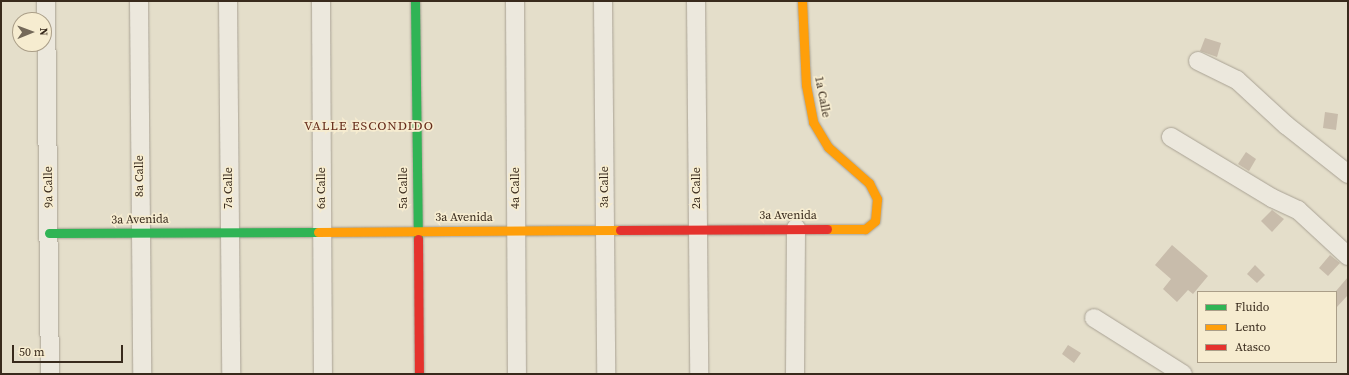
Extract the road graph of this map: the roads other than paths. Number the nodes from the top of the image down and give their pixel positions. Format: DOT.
graph roads {
  1 [pos="46,1"];
  2 [pos="139,1"];
  3 [pos="228,1"];
  4 [pos="321,1"];
  5 [pos="415,1"];
  6 [pos="515,1"];
  7 [pos="603,1"];
  8 [pos="696,1"];
  9 [pos="802,1"];
  10 [pos="1198,61"];
  11 [pos="1171,137"];
  12 [pos="1348,174"];
  13 [pos="875,221"];
  14 [pos="697,228"];
  15 [pos="796,228"];
  16 [pos="605,229"];
  17 [pos="322,230"];
  18 [pos="416,230"];
  19 [pos="516,230"];
  20 [pos="230,231"];
  21 [pos="141,232"];
  22 [pos="49,233"];
  23 [pos="1348,256"];
  24 [pos="1094,318"];
  25 [pos="50,374"];
  26 [pos="142,374"];
  27 [pos="231,374"];
  28 [pos="323,374"];
  29 [pos="419,374"];
  30 [pos="517,374"];
  31 [pos="606,374"];
  32 [pos="699,374"];
  33 [pos="795,374"];
  34 [pos="1183,374"];
  1 -- 22 [label="street, 9a Calle"];
  2 -- 21 [label="street, 8a Calle"];
  3 -- 20 [label="street, 7a Calle"];
  4 -- 17 [label="street, 6a Calle"];
  5 -- 18 [label="street, 5a Calle"];
  6 -- 19 [label="street, 4a Calle"];
  7 -- 16 [label="street, 3a Calle"];
  8 -- 14 [label="street, 2a Calle"];
  9 -- 13 [label="street, 1a Calle"];
  10 -- 12 [label="street"];
  11 -- 23 [label="street"];
  13 -- 15 [label="street, 3a Avenida"];
  14 -- 15 [label="street, 3a Avenida"];
  14 -- 16 [label="street, 3a Avenida"];
  14 -- 32 [label="street, 2a Calle"];
  15 -- 33 [label="street"];
  16 -- 19 [label="street, 3a Avenida"];
  16 -- 31 [label="street, 3a Calle"];
  17 -- 18 [label="street, 3a Avenida"];
  17 -- 20 [label="street, 3a Avenida"];
  17 -- 28 [label="street, 6a Calle"];
  18 -- 19 [label="street, 3a Avenida"];
  18 -- 29 [label="street, 5a Calle"];
  19 -- 30 [label="street, 4a Calle"];
  20 -- 21 [label="street, 3a Avenida"];
  20 -- 27 [label="street, 7a Calle"];
  21 -- 22 [label="street, 3a Avenida"];
  21 -- 26 [label="street, 8a Calle"];
  22 -- 25 [label="street, 9a Calle"];
  24 -- 34 [label="street"];
}
